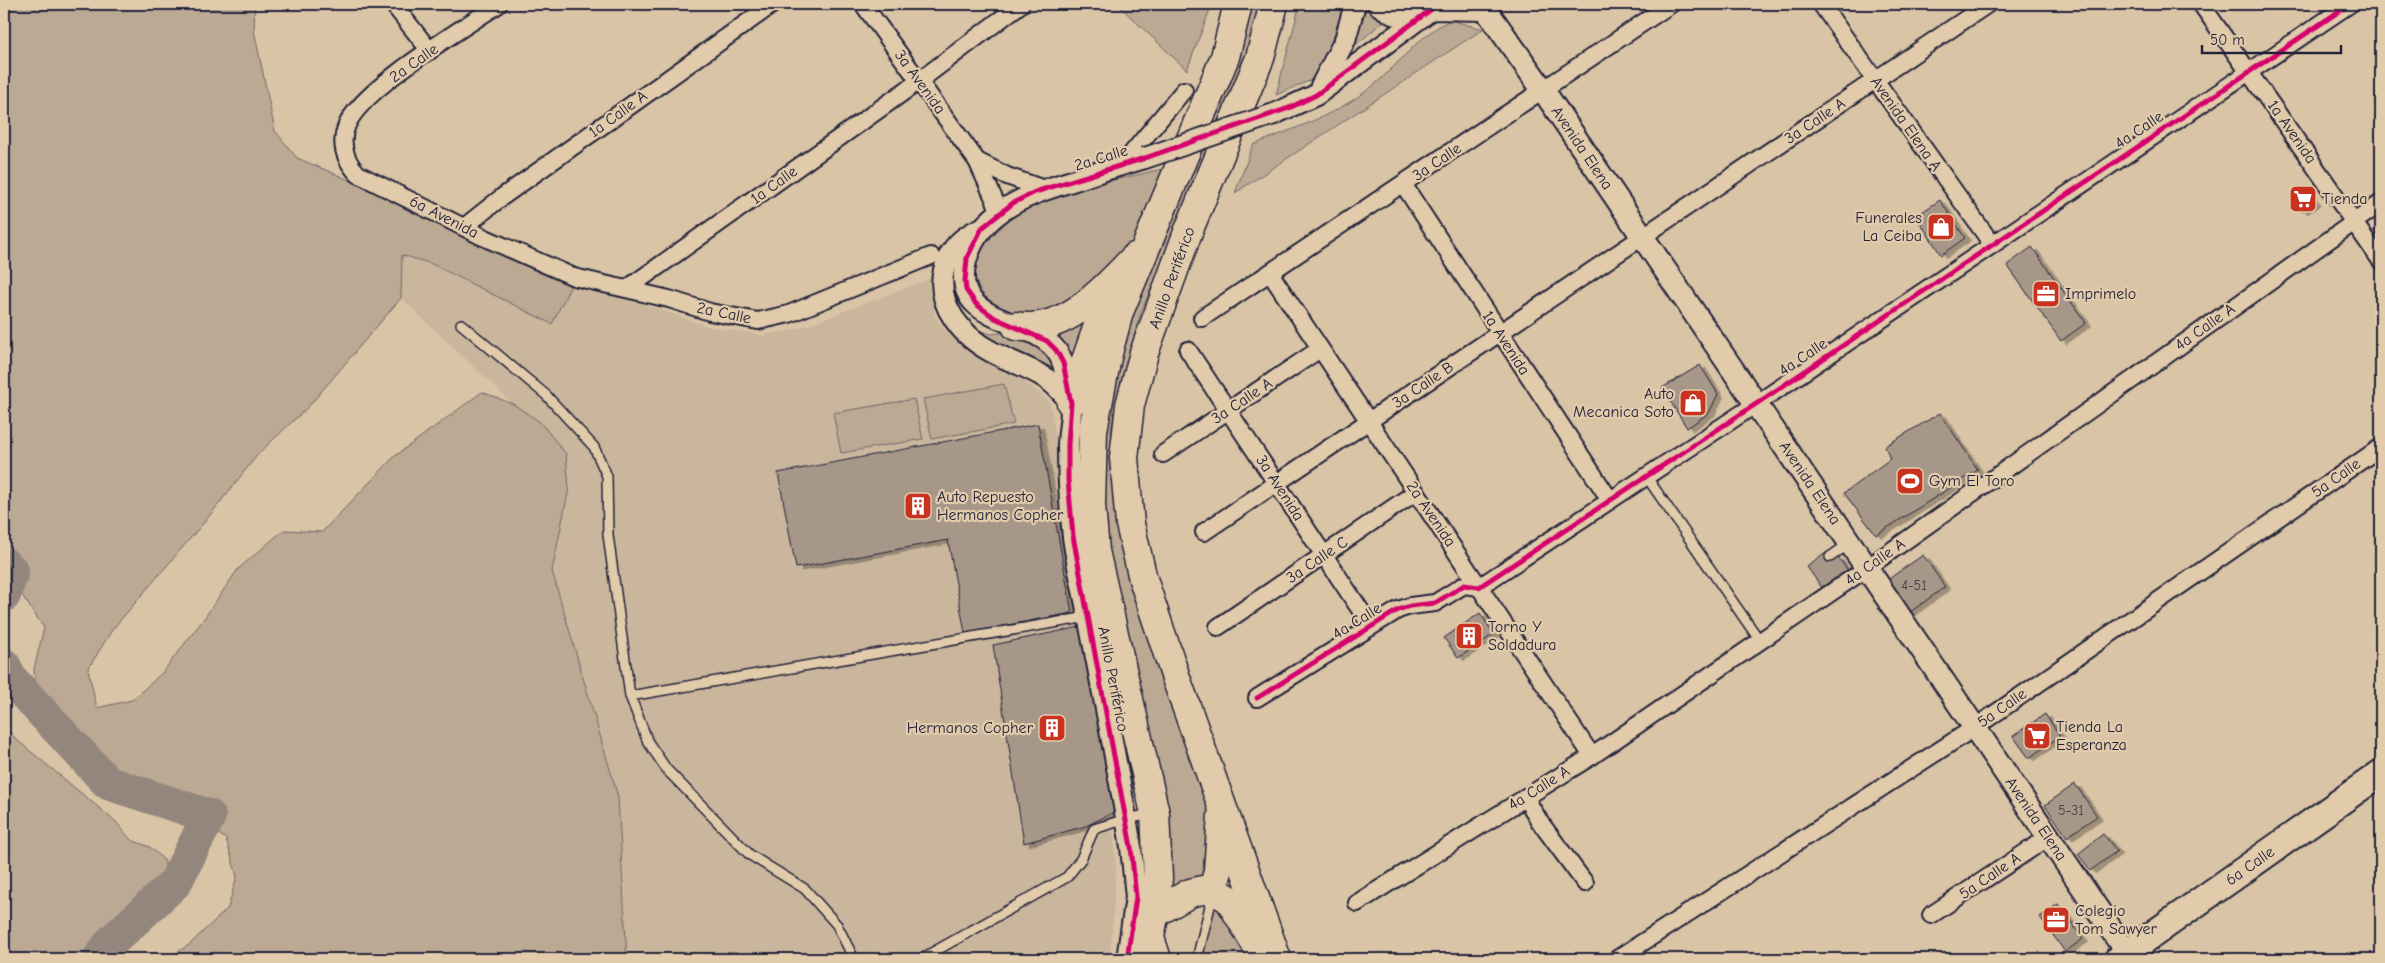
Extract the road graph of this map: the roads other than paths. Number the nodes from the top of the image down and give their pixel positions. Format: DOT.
graph roads {
  1 [pos="393,4"];
  2 [pos="500,4"];
  3 [pos="773,4"];
  4 [pos="864,4"];
  5 [pos="1021,4"];
  6 [pos="1238,4"];
  7 [pos="1274,4"];
  8 [pos="1355,4"];
  9 [pos="1379,4"];
  10 [pos="1671,4"];
  11 [pos="1821,4"];
  12 [pos="1988,4"];
  13 [pos="2200,4"];
  14 [pos="2350,4"];
  15 [pos="1434,6"];
  16 [pos="1484,6"];
  17 [pos="430,51"];
  18 [pos="2250,72"];
  19 [pos="919,81"];
  20 [pos="1875,81"];
  21 [pos="377,88"];
  22 [pos="1184,90"];
  23 [pos="1543,90"];
  24 [pos="1316,95"];
  25 [pos="977,161"];
  26 [pos="1122,165"];
  27 [pos="1403,184"];
  28 [pos="1044,189"];
  29 [pos="2381,203"];
  30 [pos="1000,212"];
  31 [pos="2354,222"];
  32 [pos="464,227"];
  33 [pos="982,228"];
  34 [pos="1642,238"];
  35 [pos="1992,244"];
  36 [pos="1146,245"];
  37 [pos="931,256"];
  38 [pos="2381,261"];
  39 [pos="1270,273"];
  40 [pos="628,288"];
  41 [pos="1202,318"];
  42 [pos="461,324"];
  43 [pos="1016,326"];
  44 [pos="1500,333"];
  45 [pos="1320,349"];
  46 [pos="1188,350"];
  47 [pos="1071,403"];
  48 [pos="1756,404"];
  49 [pos="1228,410"];
  50 [pos="1368,421"];
  51 [pos="2381,447"];
  52 [pos="1163,454"];
  53 [pos="1646,476"];
  54 [pos="1276,482"];
  55 [pos="1416,492"];
  56 [pos="1610,500"];
  57 [pos="1204,532"];
  58 [pos="1850,543"];
  59 [pos="1324,555"];
  60 [pos="1830,557"];
  61 [pos="1867,568"];
  62 [pos="1479,587"];
  63 [pos="1088,617"];
  64 [pos="1371,626"];
  65 [pos="1218,627"];
  66 [pos="1760,641"];
  67 [pos="630,696"];
  68 [pos="1257,698"];
  69 [pos="1974,728"];
  70 [pos="1592,756"];
  71 [pos="2381,773"];
  72 [pos="1524,797"];
  73 [pos="1222,806"];
  74 [pos="1154,813"];
  75 [pos="1126,818"];
  76 [pos="2049,837"];
  77 [pos="1585,883"];
  78 [pos="1214,890"];
  79 [pos="1357,904"];
  80 [pos="1931,915"];
  81 [pos="1154,916"];
  82 [pos="2125,957"];
  83 [pos="854,959"];
  84 [pos="920,959"];
  85 [pos="1127,959"];
  86 [pos="1145,959"];
  87 [pos="1167,959"];
  88 [pos="1197,959"];
  89 [pos="1265,959"];
  90 [pos="1277,959"];
  91 [pos="1617,959"];
  1 -- 17 [label="street"];
  2 -- 17 [label="street, 2a Calle"];
  3 -- 32 [label="street, 1a Calle A"];
  4 -- 19 [label="street, 3a Avenida"];
  5 -- 19 [label="street, 1a Calle"];
  6 -- 36 [label="highway, Anillo Periférico"];
  7 -- 73 [label="highway, Anillo Periférico"];
  8 -- 24 [label="street"];
  9 -- 15 [label="main road, Avenida Elena"];
  10 -- 23 [label="street, 3a Calle"];
  11 -- 20 [label="street, Avenida Elena A"];
  12 -- 20 [label="street, 3a Calle A"];
  13 -- 18 [label="street, 1a Avenida"];
  14 -- 18 [label="street, 4a Calle"];
  15 -- 16 [label="main road, Avenida Elena"];
  15 -- 24 [label="street, 2a Calle"];
  16 -- 23 [label="main road, Avenida Elena"];
  17 -- 21 [label="street, 2a Calle"];
  18 -- 31 [label="street, 1a Avenida"];
  18 -- 35 [label="street, 4a Calle"];
  19 -- 25 [label="street, 3a Avenida"];
  19 -- 40 [label="street, 1a Calle"];
  20 -- 34 [label="street, 3a Calle A"];
  20 -- 35 [label="street, Avenida Elena A"];
  21 -- 32 [label="street, 6a Avenida"];
  22 -- 26 [label="street"];
  23 -- 27 [label="street, 3a Calle"];
  23 -- 34 [label="main road, Avenida Elena"];
  24 -- 26 [label="street, 2a Calle, bridge"];
  25 -- 28 [label="street, 3a Avenida"];
  25 -- 30 [label="street, 3a Avenida"];
  26 -- 28 [label="street, 2a Calle"];
  27 -- 39 [label="street, 3a Calle"];
  27 -- 44 [label="street, 1a Avenida"];
  28 -- 30 [label="street, 2a Calle"];
  29 -- 31 [label="street, 4a Calle A"];
  30 -- 33 [label="street, 2a Calle"];
  31 -- 38 [label="street, 1a Avenida"];
  31 -- 61 [label="street, 4a Calle A"];
  32 -- 40 [label="street, 6a Avenida"];
  33 -- 43 [label="street, 2a Calle"];
  33 -- 47 [label="street, 2a Calle"];
  34 -- 44 [label="street, 3a Calle B"];
  34 -- 48 [label="main road, Avenida Elena"];
  35 -- 48 [label="street, 4a Calle"];
  36 -- 43 [label="highway"];
  36 -- 47 [label="highway"];
  36 -- 74 [label="highway, Anillo Periférico"];
  37 -- 40 [label="street, 2a Calle"];
  39 -- 41 [label="street, 3a Calle"];
  39 -- 45 [label="street, 2a Avenida"];
  42 -- 67 [label="lane"];
  43 -- 47 [label="street, 2a Calle"];
  44 -- 50 [label="street, 3a Calle B"];
  44 -- 56 [label="street, 1a Avenida"];
  45 -- 49 [label="street, 3a Calle A"];
  45 -- 50 [label="street, 2a Avenida"];
  46 -- 49 [label="street, 3a Avenida"];
  47 -- 63 [label="street, Anillo Periférico"];
  48 -- 53 [label="street, 4a Calle"];
  48 -- 58 [label="main road, Avenida Elena"];
  49 -- 52 [label="street, 3a Calle A"];
  49 -- 54 [label="street, 3a Avenida"];
  50 -- 54 [label="street, 3a Calle B"];
  50 -- 55 [label="street, 2a Avenida"];
  51 -- 69 [label="street, 5a Calle"];
  53 -- 56 [label="street, 4a Calle"];
  53 -- 66 [label="lane"];
  54 -- 57 [label="street, 3a Calle B"];
  54 -- 59 [label="street, 3a Avenida"];
  55 -- 59 [label="street, 3a Calle C"];
  55 -- 62 [label="street, 2a Avenida"];
  56 -- 62 [label="street, 4a Calle"];
  58 -- 60 [label="lane"];
  58 -- 61 [label="main road, Avenida Elena"];
  59 -- 64 [label="street, 3a Avenida"];
  59 -- 65 [label="street, 3a Calle C"];
  61 -- 66 [label="street, 4a Calle A"];
  61 -- 69 [label="main road, Avenida Elena"];
  62 -- 64 [label="street, 4a Calle"];
  62 -- 70 [label="street, 2a Avenida"];
  63 -- 67 [label="lane"];
  63 -- 75 [label="street, Anillo Periférico"];
  64 -- 68 [label="street, 4a Calle"];
  66 -- 70 [label="street, 4a Calle A"];
  67 -- 83 [label="lane"];
  69 -- 76 [label="main road, Avenida Elena"];
  69 -- 91 [label="street, 5a Calle"];
  70 -- 72 [label="street, 4a Calle A"];
  71 -- 82 [label="main road, 6a Calle"];
  72 -- 77 [label="street"];
  72 -- 79 [label="street, 4a Calle A"];
  73 -- 78 [label="highway"];
  73 -- 90 [label="highway, Anillo Periférico"];
  74 -- 75 [label="lane"];
  74 -- 81 [label="highway, Anillo Periférico"];
  75 -- 84 [label="lane"];
  75 -- 85 [label="street, Anillo Periférico"];
  76 -- 80 [label="street, 5a Calle A"];
  76 -- 82 [label="main road, Avenida Elena"];
  78 -- 81 [label="highway"];
  78 -- 88 [label="lane"];
  78 -- 89 [label="highway"];
  81 -- 86 [label="highway, Anillo Periférico"];
  81 -- 87 [label="lane"];
}
